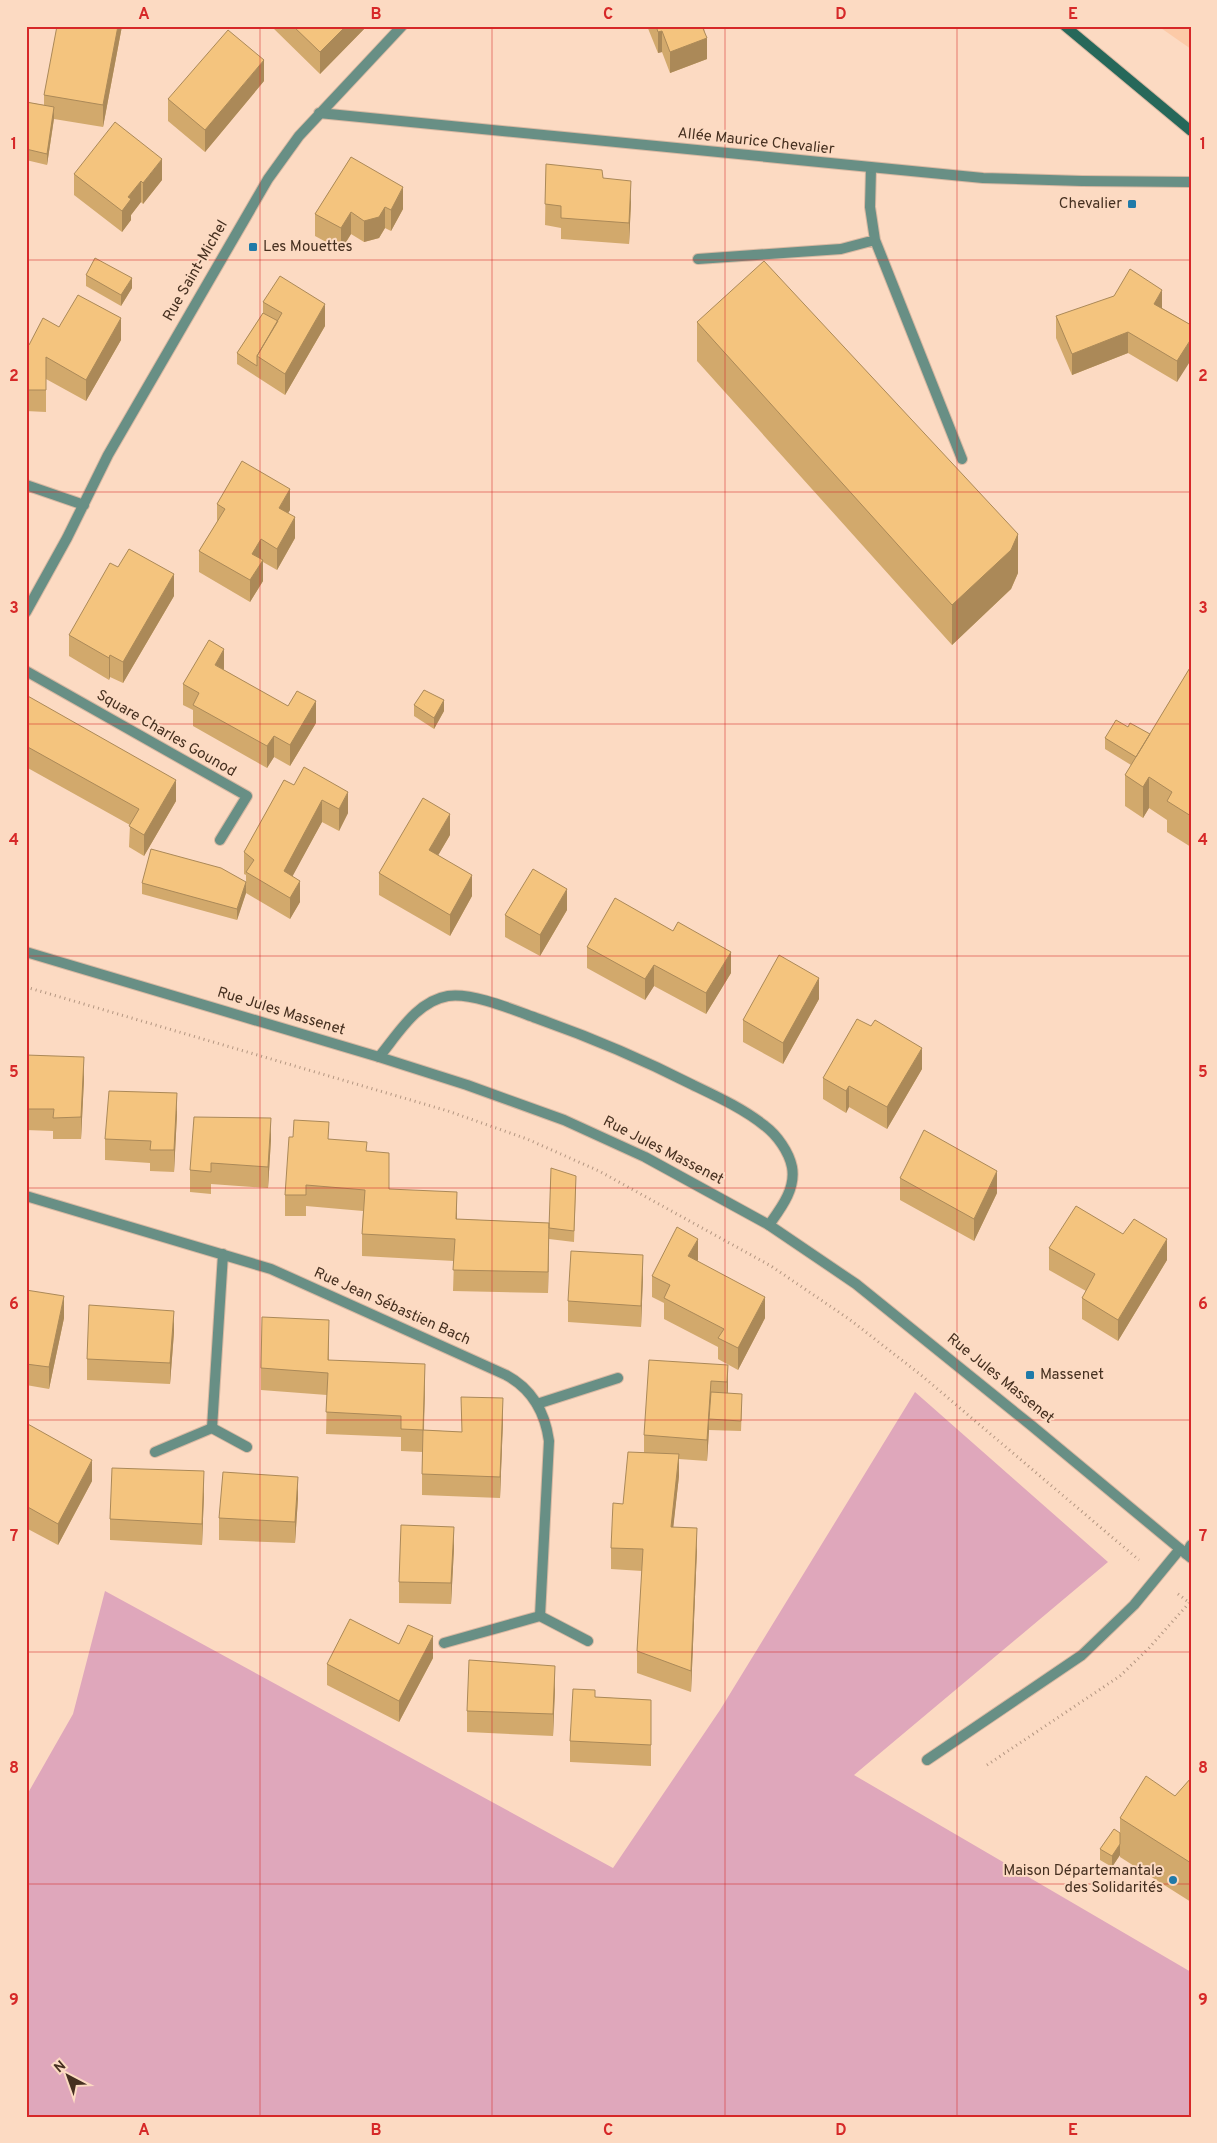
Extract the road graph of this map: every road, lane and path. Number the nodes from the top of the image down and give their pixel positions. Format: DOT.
graph roads {
  1 [pos="402,26"];
  2 [pos="1065,26"];
  3 [pos="319,114"];
  4 [pos="1191,131"];
  5 [pos="871,168"];
  6 [pos="1191,182"];
  7 [pos="875,240"];
  8 [pos="698,258"];
  9 [pos="962,460"];
  10 [pos="26,485"];
  11 [pos="84,505"];
  12 [pos="26,612"];
  13 [pos="26,672"];
  14 [pos="220,840"];
  15 [pos="26,952"];
  16 [pos="26,987"];
  17 [pos="379,1057"];
  18 [pos="26,1196"];
  19 [pos="769,1225"];
  20 [pos="223,1254"];
  21 [pos="618,1378"];
  22 [pos="537,1404"];
  23 [pos="212,1428"];
  24 [pos="248,1447"];
  25 [pos="155,1452"];
  26 [pos="1187,1551"];
  27 [pos="1158,1577"];
  28 [pos="1190,1604"];
  29 [pos="540,1616"];
  30 [pos="588,1641"];
  31 [pos="444,1643"];
  32 [pos="927,1760"];
  33 [pos="988,1765"];
  1 -- 3 [label="street, Rue Saint-Michel"];
  2 -- 4 [label="main road"];
  3 -- 5 [label="street, Allée Maurice Chevalier"];
  3 -- 11 [label="street, Rue Saint-Michel"];
  5 -- 6 [label="street, Allée Maurice Chevalier"];
  5 -- 7 [label="street"];
  7 -- 8 [label="street"];
  7 -- 9 [label="street"];
  10 -- 11 [label="street"];
  11 -- 12 [label="street, Rue Saint-Michel"];
  13 -- 14 [label="street, Square Charles Gounod"];
  15 -- 17 [label="street, Rue Jules Massenet"];
  16 -- 27 [label="path"];
  17 -- 19 [label="street, Rue Jules Massenet"];
  17 -- 19 [label="street"];
  18 -- 20 [label="street, Rue Jean Sébastien Bach"];
  19 -- 26 [label="street, Rue Jules Massenet"];
  20 -- 22 [label="street, Rue Jean Sébastien Bach"];
  20 -- 23 [label="street"];
  21 -- 22 [label="street"];
  22 -- 29 [label="street, Rue Jean Sébastien Bach"];
  23 -- 24 [label="street"];
  23 -- 25 [label="street"];
  26 -- 27 [label="street"];
  27 -- 28 [label="path"];
  27 -- 32 [label="street"];
  28 -- 33 [label="path"];
  29 -- 30 [label="street"];
  29 -- 31 [label="street"];
}
